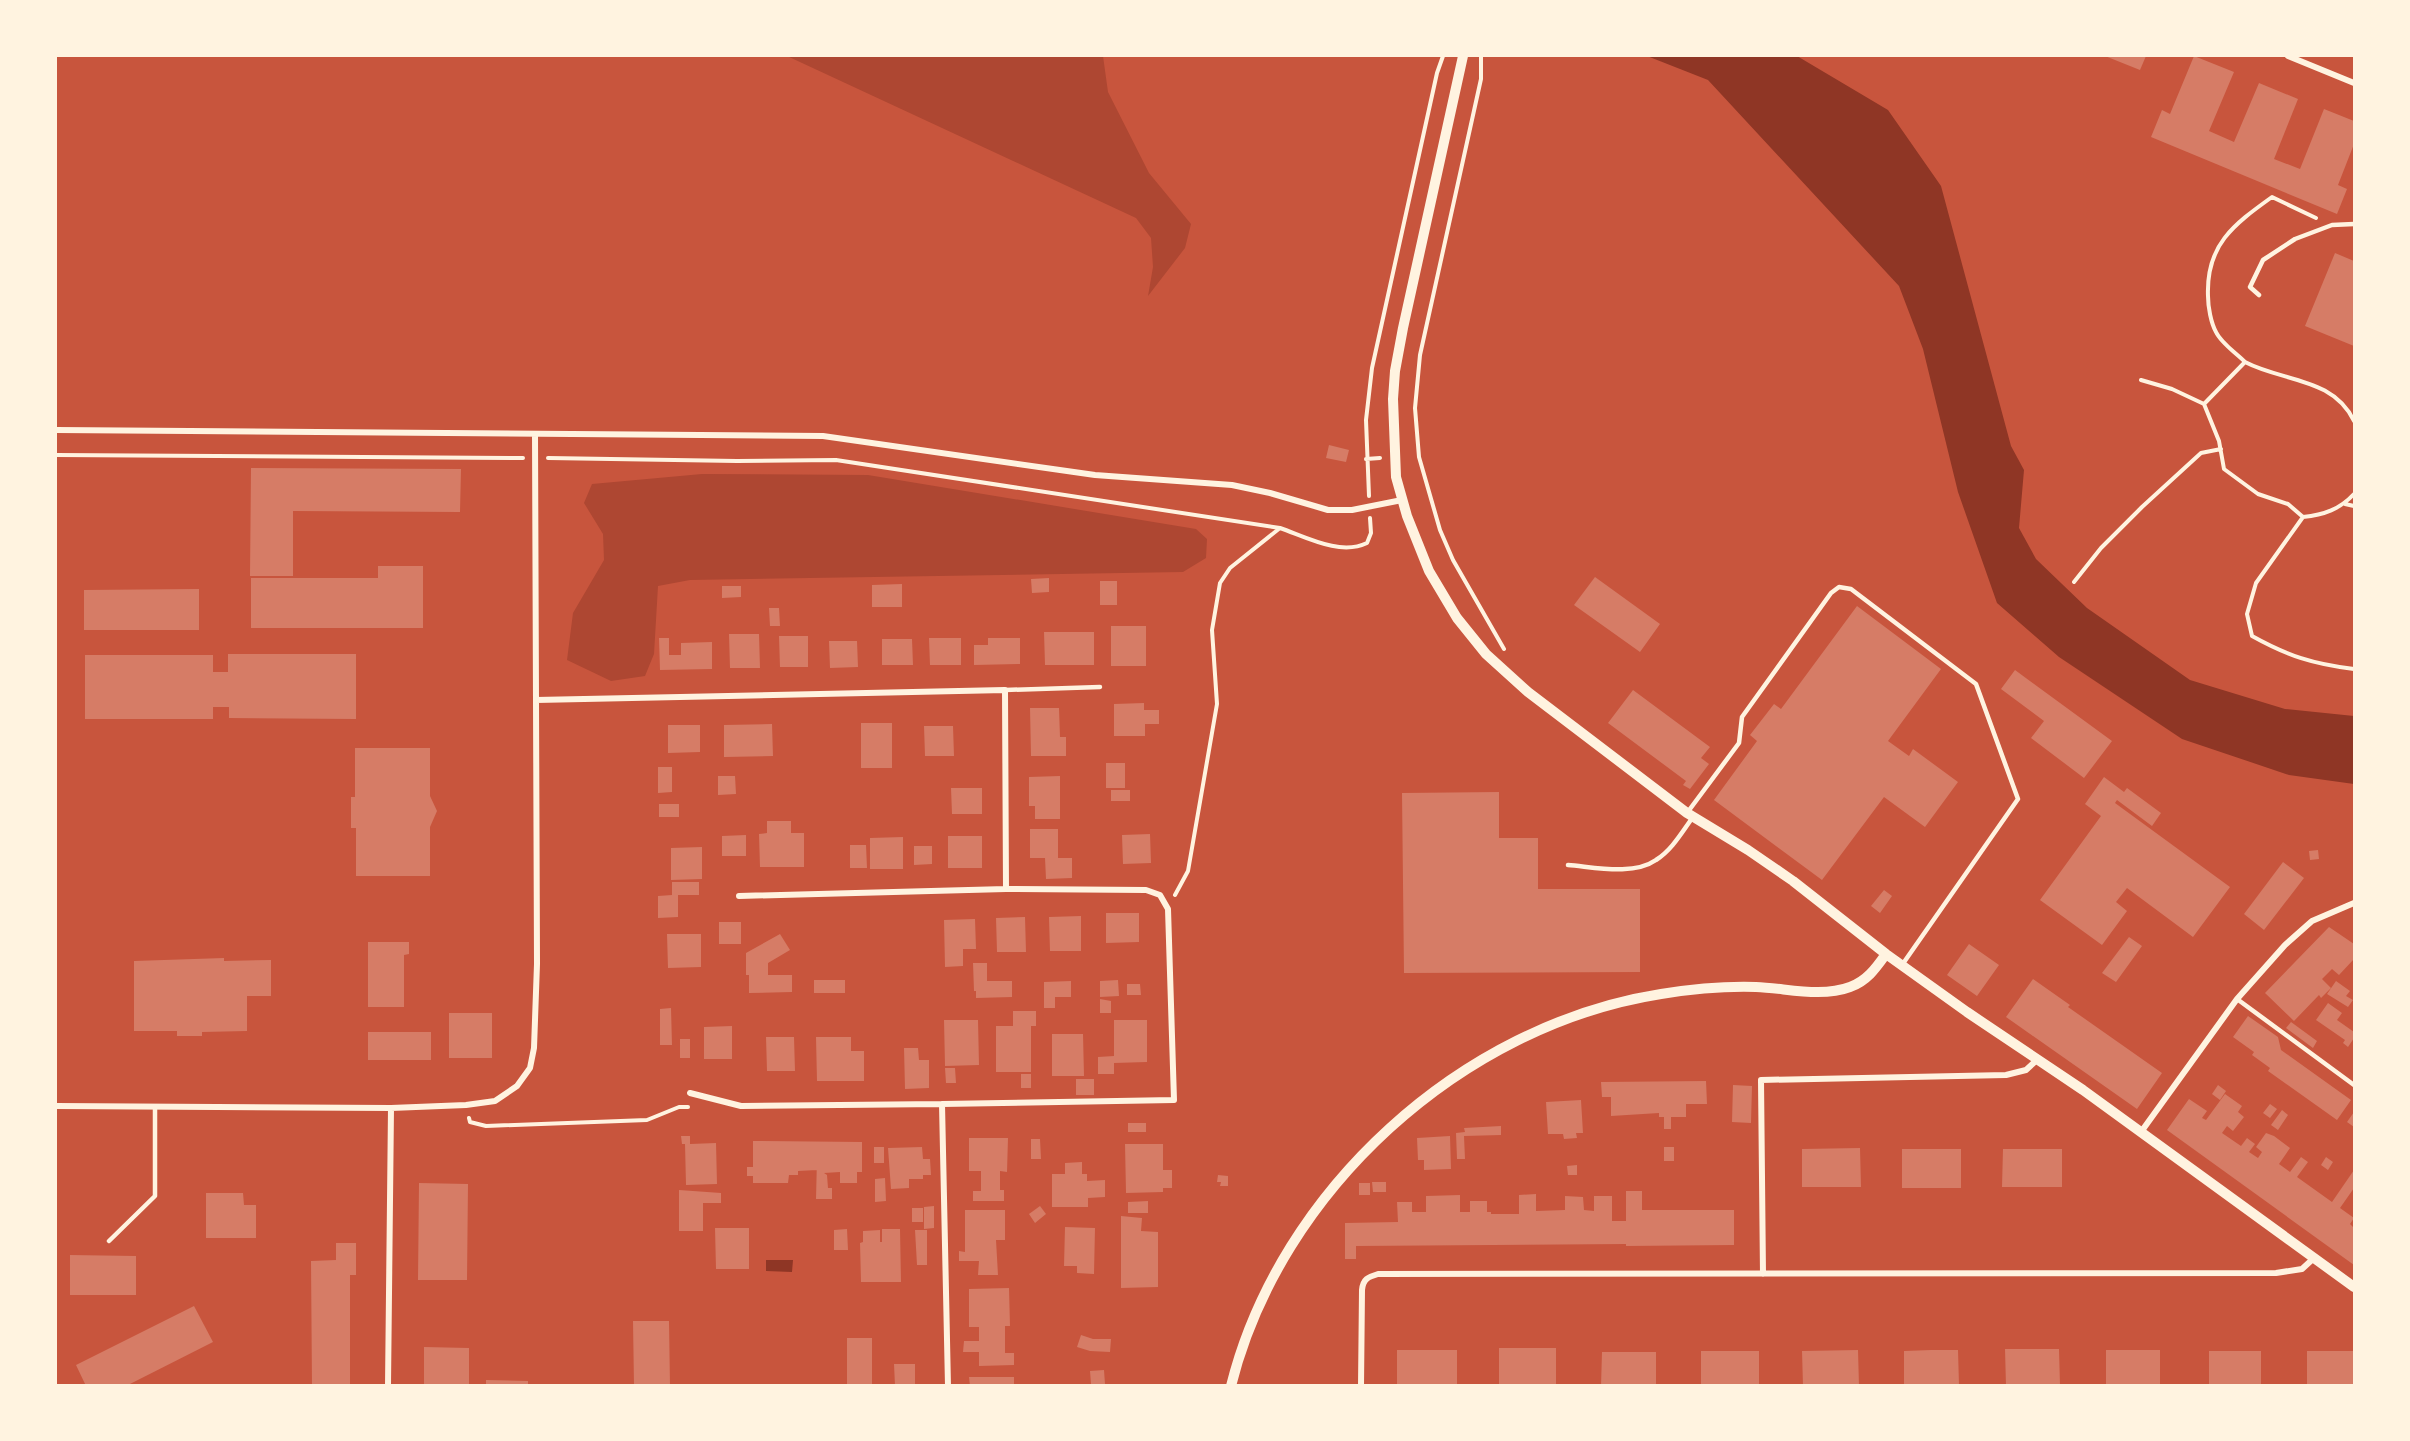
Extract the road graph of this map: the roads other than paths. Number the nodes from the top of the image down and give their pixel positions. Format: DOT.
graph roads {
  1 [pos="1463,56"];
  2 [pos="2288,56"];
  3 [pos="2355,83"];
  4 [pos="2355,224"];
  5 [pos="2259,295"];
  6 [pos="56,430"];
  7 [pos="535,434"];
  8 [pos="1402,500"];
  9 [pos="1100,687"];
  10 [pos="1005,690"];
  11 [pos="536,700"];
  12 [pos="1690,815"];
  13 [pos="1568,865"];
  14 [pos="1006,889"];
  15 [pos="739,896"];
  16 [pos="2355,903"];
  17 [pos="1886,954"];
  18 [pos="1902,965"];
  19 [pos="2237,999"];
  20 [pos="2038,1059"];
  21 [pos="2355,1085"];
  22 [pos="690,1093"];
  23 [pos="942,1104"];
  24 [pos="56,1106"];
  25 [pos="155,1107"];
  26 [pos="391,1107"];
  27 [pos="2141,1132"];
  28 [pos="109,1241"];
  29 [pos="2314,1258"];
  30 [pos="1763,1274"];
  31 [pos="2355,1287"];
  32 [pos="388,1386"];
  33 [pos="948,1386"];
  34 [pos="1231,1386"];
  35 [pos="1361,1386"];
  1 -- 8 [label="street"];
  2 -- 3 [label="street"];
  4 -- 5 [label="lane"];
  6 -- 7 [label="street"];
  7 -- 8 [label="street"];
  7 -- 11 [label="street"];
  8 -- 12 [label="street"];
  9 -- 10 [label="lane"];
  10 -- 11 [label="street"];
  10 -- 14 [label="street"];
  11 -- 26 [label="street"];
  12 -- 13 [label="lane"];
  12 -- 17 [label="street"];
  12 -- 18 [label="lane"];
  14 -- 15 [label="street"];
  14 -- 23 [label="street"];
  16 -- 19 [label="street"];
  17 -- 18 [label="street"];
  17 -- 34 [label="street"];
  18 -- 20 [label="street"];
  19 -- 21 [label="lane"];
  19 -- 27 [label="street"];
  20 -- 27 [label="street"];
  20 -- 30 [label="street"];
  22 -- 23 [label="street"];
  23 -- 33 [label="street"];
  24 -- 25 [label="street"];
  25 -- 26 [label="street"];
  25 -- 28 [label="lane"];
  26 -- 32 [label="street"];
  27 -- 29 [label="street"];
  29 -- 30 [label="street"];
  29 -- 31 [label="street"];
  30 -- 35 [label="street"];
}
